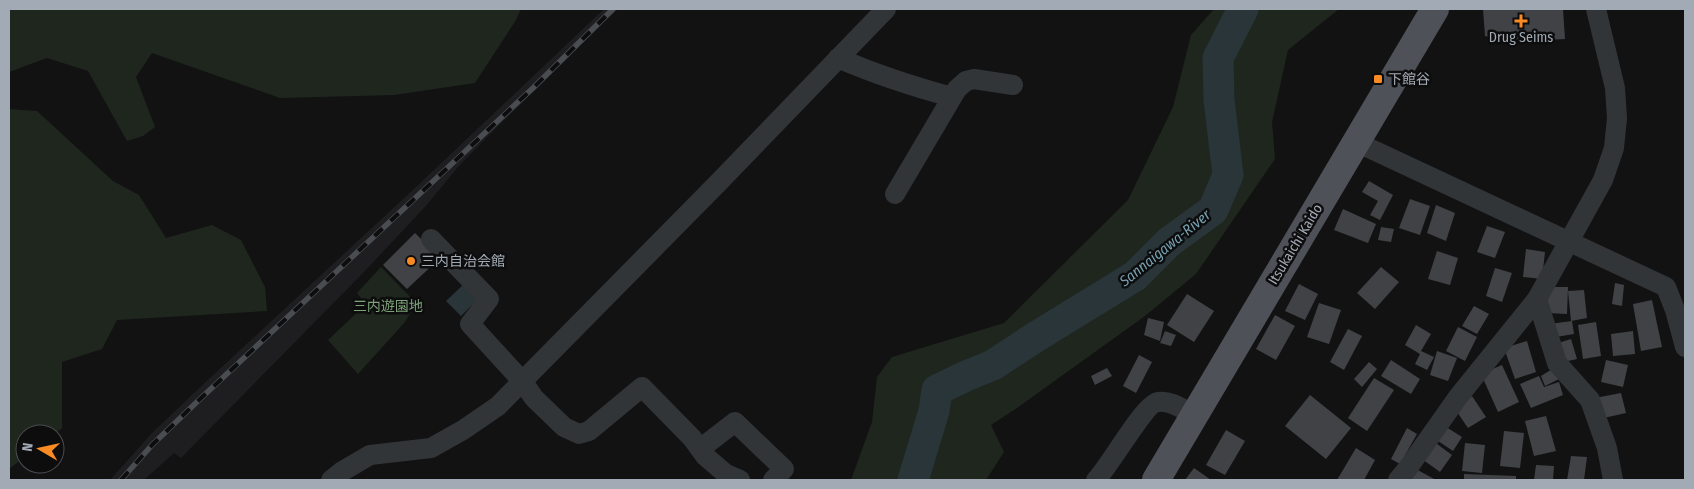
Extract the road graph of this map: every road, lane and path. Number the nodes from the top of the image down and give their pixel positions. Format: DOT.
graph roads {
  1 [pos="886,9"];
  2 [pos="1435,9"];
  3 [pos="1596,9"];
  4 [pos="838,58"];
  5 [pos="1013,85"];
  6 [pos="952,97"];
  7 [pos="1356,142"];
  8 [pos="895,194"];
  9 [pos="431,239"];
  10 [pos="1568,242"];
  11 [pos="1537,299"];
  12 [pos="1685,347"];
  13 [pos="523,382"];
  14 [pos="1194,415"];
  15 [pos="700,449"];
  16 [pos="331,480"];
  17 [pos="740,480"];
  18 [pos="773,480"];
  19 [pos="1096,480"];
  20 [pos="1156,480"];
  21 [pos="1398,480"];
  22 [pos="1613,480"];
  1 -- 4 [label="street"];
  2 -- 7 [label="main road, Itsukaichi Kaido"];
  3 -- 10 [label="street"];
  4 -- 6 [label="street"];
  4 -- 13 [label="street"];
  5 -- 6 [label="street"];
  6 -- 8 [label="street"];
  7 -- 10 [label="street"];
  7 -- 14 [label="main road, Itsukaichi Kaido"];
  9 -- 13 [label="street"];
  10 -- 11 [label="street"];
  10 -- 12 [label="street"];
  11 -- 21 [label="street"];
  11 -- 22 [label="street"];
  13 -- 15 [label="street"];
  13 -- 16 [label="street"];
  14 -- 19 [label="street"];
  14 -- 20 [label="main road, Itsukaichi Kaido"];
  15 -- 17 [label="street"];
  15 -- 18 [label="street"];
}
